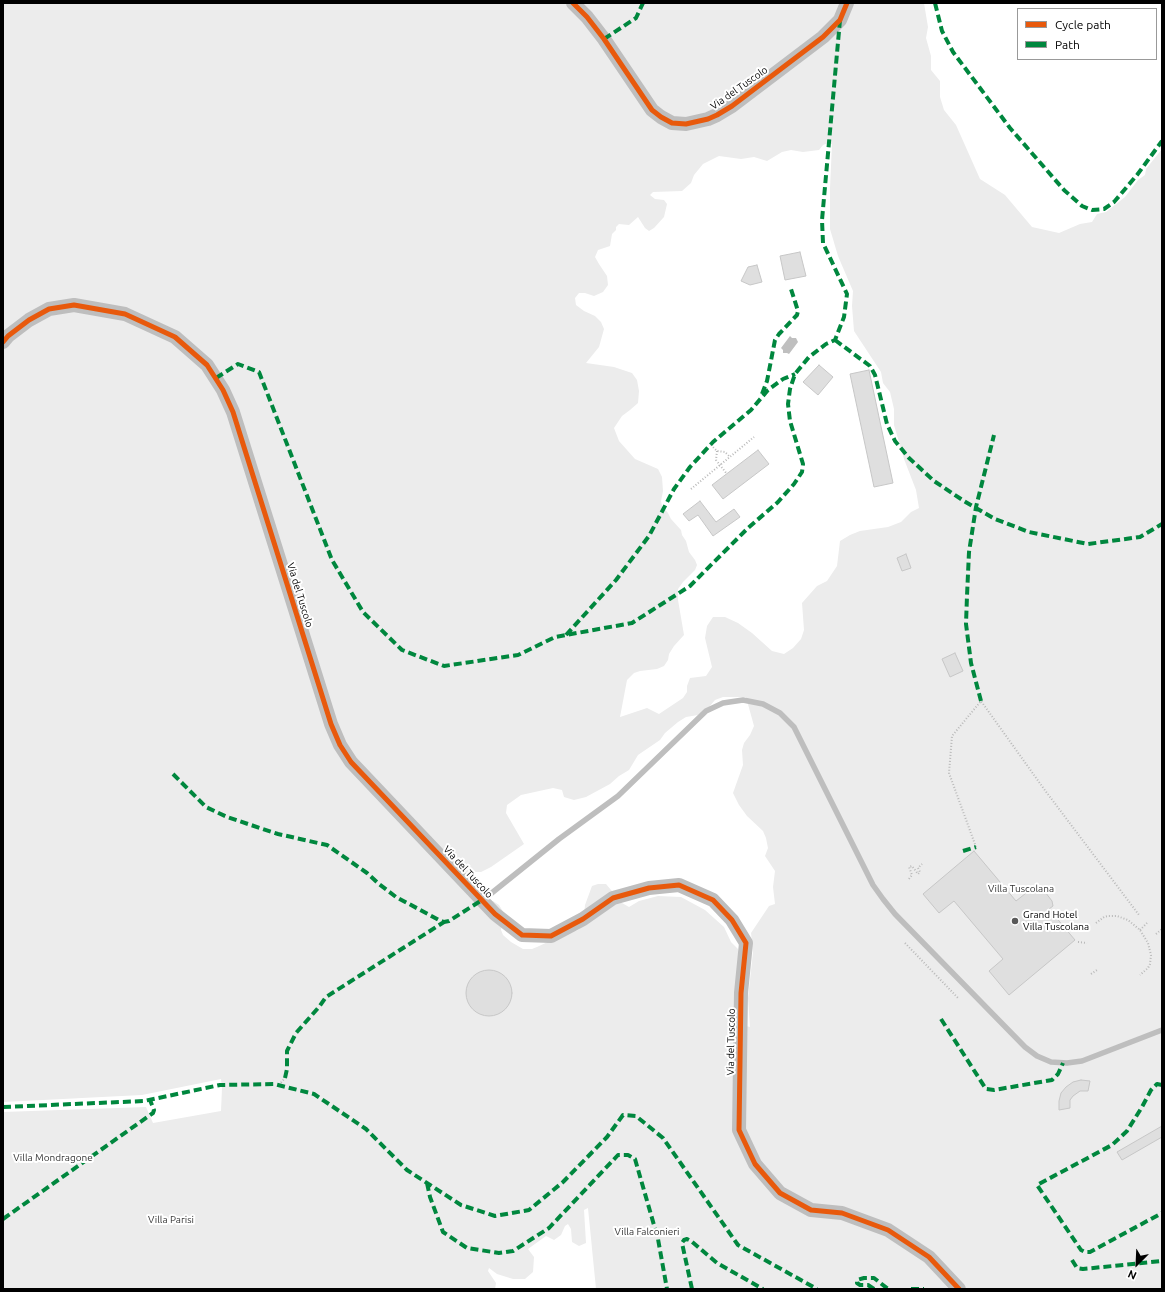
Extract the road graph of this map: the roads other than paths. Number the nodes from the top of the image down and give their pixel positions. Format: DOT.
graph roads {
  1 [pos="573,3"];
  2 [pos="847,3"];
  3 [pos="3,342"];
  4 [pos="482,900"];
  5 [pos="1162,1030"];
  6 [pos="959,1289"];
  1 -- 2 [label="street, Via del Tuscolo"];
  3 -- 4 [label="street, Via del Tuscolo"];
  4 -- 5 [label="lane"];
  4 -- 6 [label="street, Via del Tuscolo"];
}
